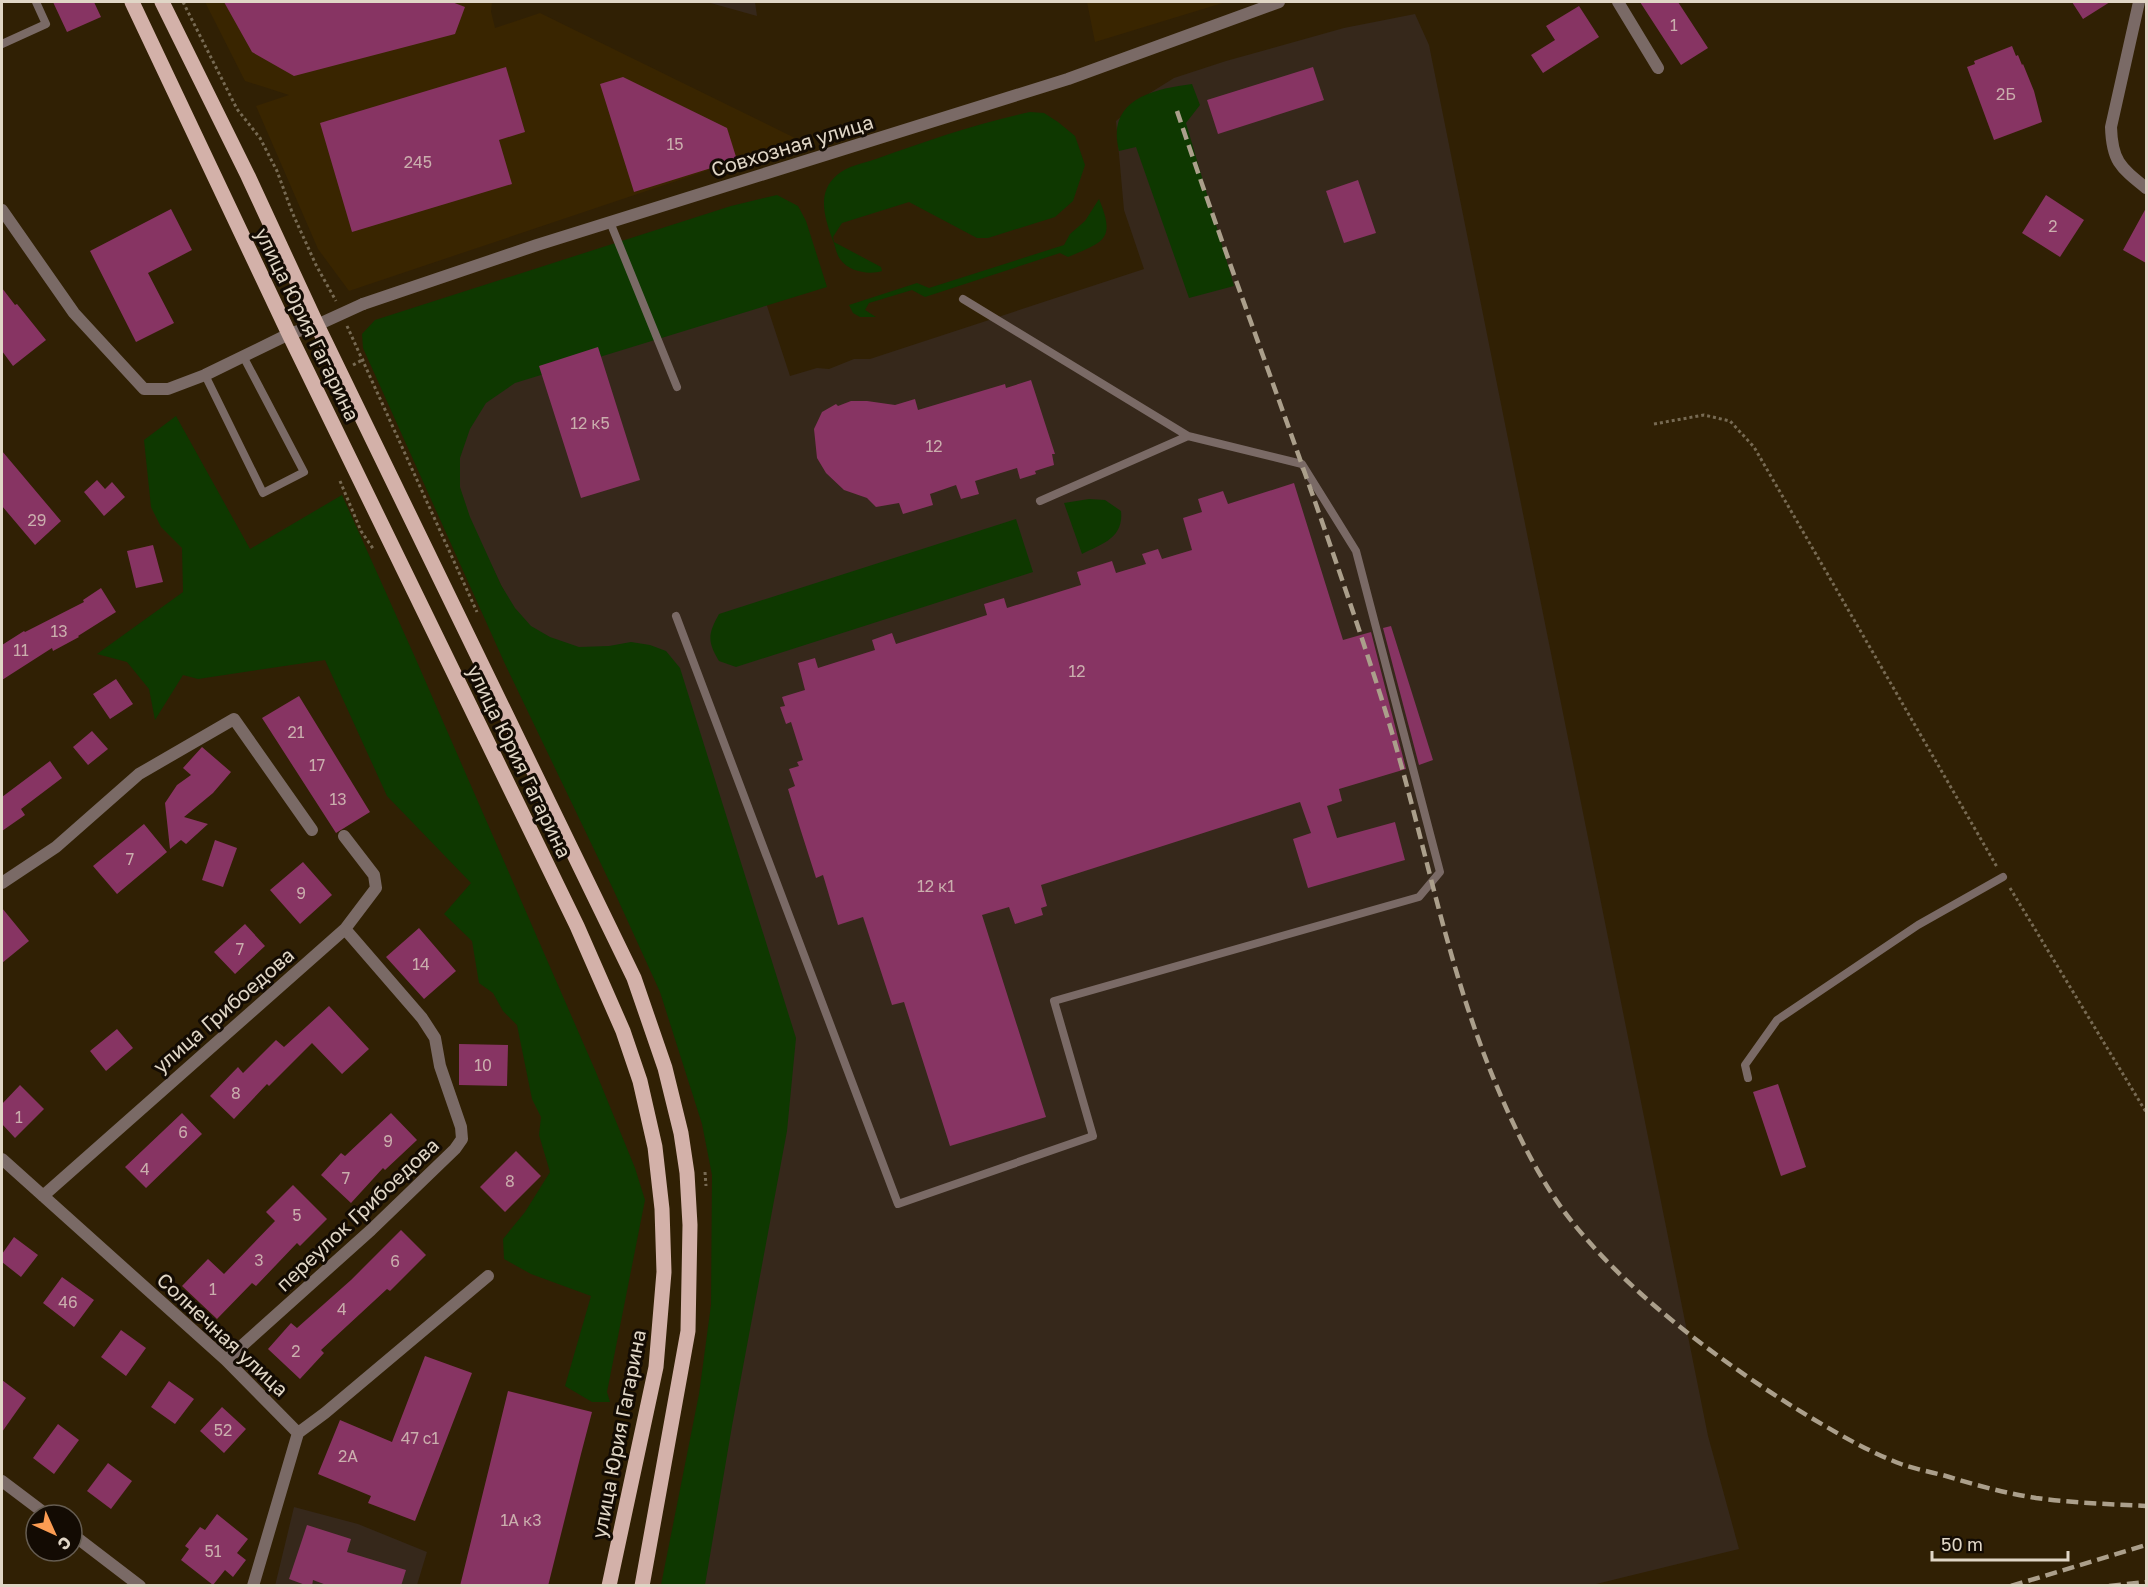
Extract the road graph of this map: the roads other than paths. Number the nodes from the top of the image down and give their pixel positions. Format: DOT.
graph roads {
  1 [pos="36,2"];
  2 [pos="132,2"];
  3 [pos="162,2"];
  4 [pos="1279,2"];
  5 [pos="1618,2"];
  6 [pos="2139,2"];
  7 [pos="2,44"];
  8 [pos="1658,68"];
  9 [pos="2146,188"];
  10 [pos="2,210"];
  11 [pos="610,222"];
  12 [pos="963,298"];
  13 [pos="317,325"];
  14 [pos="288,334"];
  15 [pos="243,356"];
  16 [pos="204,375"];
  17 [pos="677,387"];
  18 [pos="1188,436"];
  19 [pos="1040,501"];
  20 [pos="676,616"];
  21 [pos="312,830"];
  22 [pos="344,837"];
  23 [pos="2003,877"];
  24 [pos="2,882"];
  25 [pos="345,928"];
  26 [pos="1748,1078"];
  27 [pos="2,1159"];
  28 [pos="43,1196"];
  29 [pos="488,1276"];
  30 [pos="226,1360"];
  31 [pos="298,1433"];
  32 [pos="2,1481"];
  33 [pos="31,1503"];
  34 [pos="84,1543"];
  35 [pos="140,1586"];
  36 [pos="253,1586"];
  37 [pos="609,1586"];
  38 [pos="642,1586"];
  1 -- 7 [label="lane"];
  2 -- 14 [label="main road, улица Юрия Гагарина"];
  3 -- 13 [label="main road, улица Юрия Гагарина"];
  4 -- 11 [label="street, Совхозная улица"];
  5 -- 8 [label="street"];
  6 -- 9 [label="street"];
  10 -- 16 [label="street, Совхозная улица"];
  11 -- 13 [label="street, Совхозная улица"];
  11 -- 17 [label="lane"];
  12 -- 18 [label="lane"];
  13 -- 14 [label="street, Совхозная улица"];
  13 -- 38 [label="main road, улица Юрия Гагарина"];
  14 -- 15 [label="street, Совхозная улица"];
  14 -- 37 [label="main road, улица Юрия Гагарина"];
  15 -- 16 [label="street, Совхозная улица"];
  15 -- 16 [label="lane"];
  18 -- 19 [label="lane"];
  18 -- 20 [label="lane"];
  21 -- 24 [label="street"];
  22 -- 25 [label="street, улица Грибоедова"];
  23 -- 26 [label="lane"];
  25 -- 28 [label="street, улица Грибоедова"];
  25 -- 30 [label="street, переулок Грибоедова"];
  27 -- 28 [label="street, Солнечная улица"];
  28 -- 30 [label="street, Солнечная улица"];
  29 -- 31 [label="street"];
  30 -- 31 [label="street, Солнечная улица"];
  31 -- 36 [label="street"];
  32 -- 33 [label="street"];
  34 -- 35 [label="street"];
}
